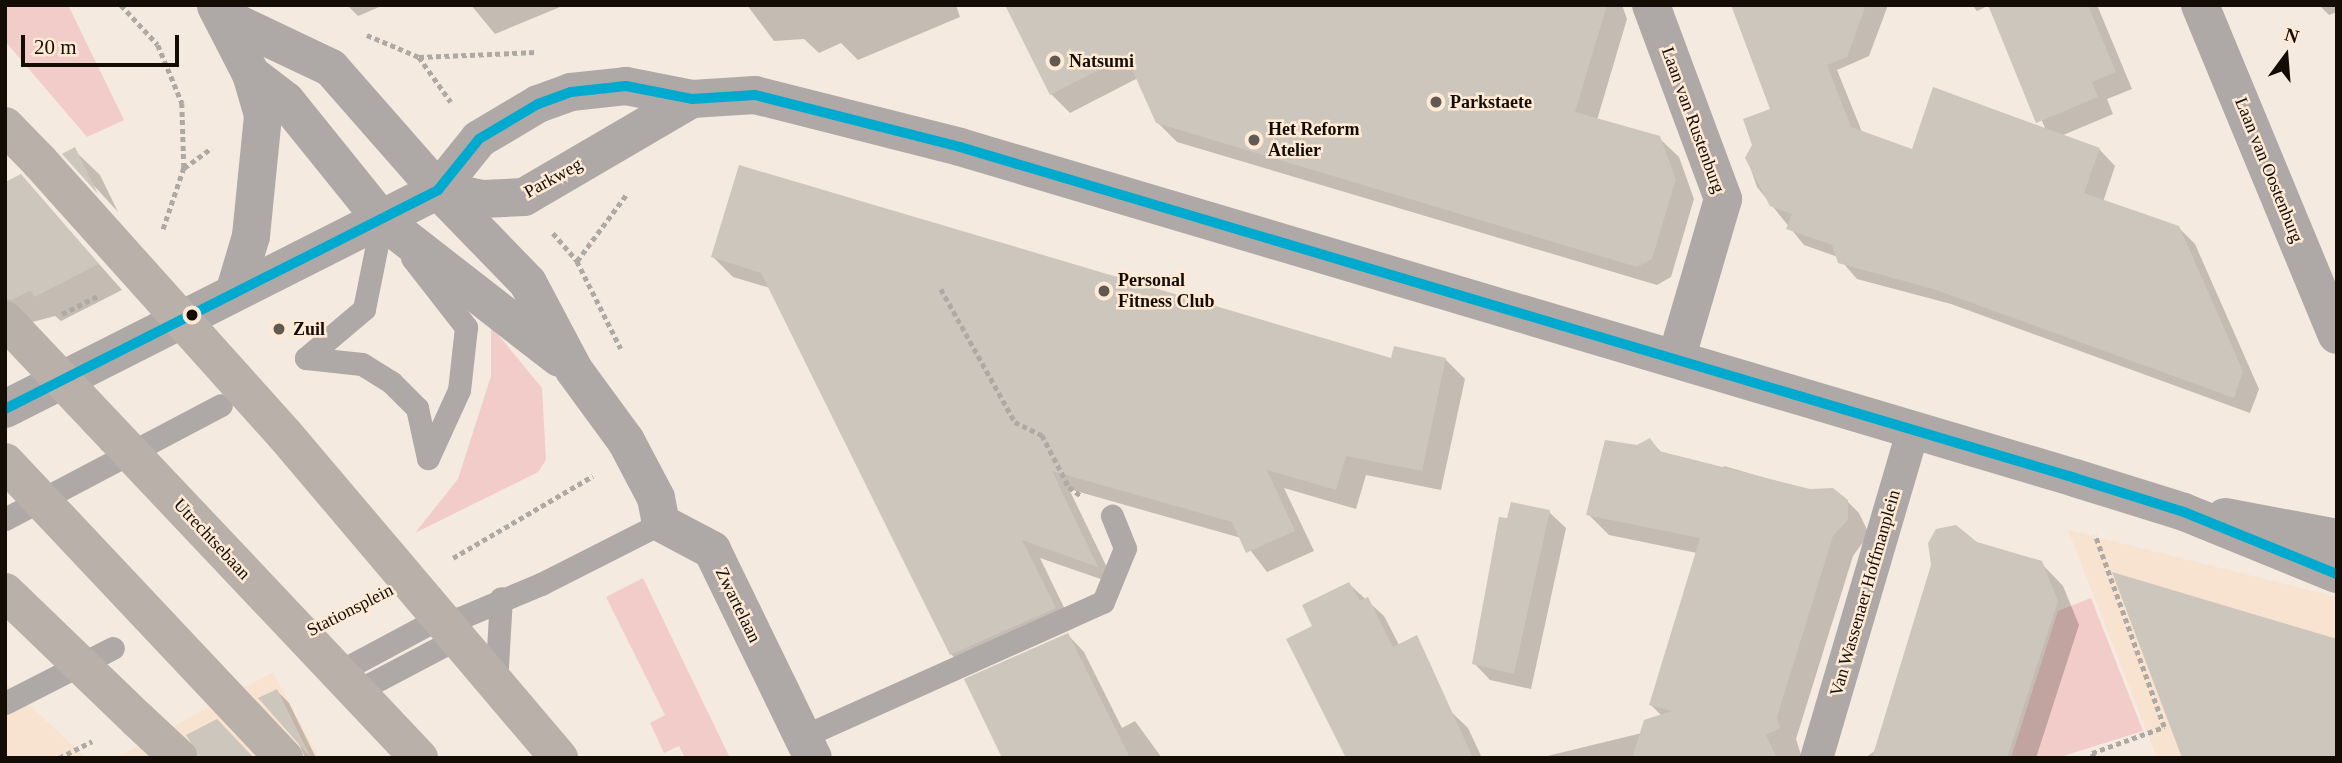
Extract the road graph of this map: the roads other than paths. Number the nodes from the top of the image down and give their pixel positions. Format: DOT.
graph roads {
  1 [pos="1651,5"];
  2 [pos="2200,5"];
  3 [pos="222,12"];
  4 [pos="251,74"];
  5 [pos="692,99"];
  6 [pos="5,126"];
  7 [pos="438,190"];
  8 [pos="382,220"];
  9 [pos="235,290"];
  10 [pos="5,320"];
  11 [pos="2337,335"];
  12 [pos="1677,356"];
  13 [pos="574,370"];
  14 [pos="221,405"];
  15 [pos="5,409"];
  16 [pos="1913,428"];
  17 [pos="5,462"];
  18 [pos="2184,512"];
  19 [pos="1112,516"];
  20 [pos="5,519"];
  21 [pos="661,523"];
  22 [pos="2337,538"];
  23 [pos="2337,574"];
  24 [pos="5,592"];
  25 [pos="501,598"];
  26 [pos="460,618"];
  27 [pos="113,648"];
  28 [pos="348,667"];
  29 [pos="359,690"];
  30 [pos="495,698"];
  31 [pos="5,703"];
  32 [pos="808,747"];
  33 [pos="180,758"];
  34 [pos="284,758"];
  35 [pos="419,758"];
  36 [pos="559,758"];
  37 [pos="1816,758"];
  1 -- 12 [label="street, Laan van Rustenburg"];
  2 -- 11 [label="street, Laan van Oostenburg"];
  3 -- 4 [label="street"];
  3 -- 7 [label="street"];
  4 -- 8 [label="street"];
  4 -- 9 [label="street"];
  5 -- 7 [label="street, Parkweg"];
  5 -- 7 [label="street, Parkweg"];
  5 -- 12 [label="street, Parkweg"];
  6 -- 36 [label="highway, bridge"];
  7 -- 8 [label="street"];
  7 -- 13 [label="street"];
  8 -- 8 [label="lane"];
  8 -- 9 [label="street"];
  8 -- 13 [label="street"];
  9 -- 15 [label="street"];
  10 -- 35 [label="highway, Utrechtsebaan, bridge"];
  12 -- 16 [label="street, Parkweg"];
  13 -- 21 [label="street"];
  14 -- 20 [label="lane"];
  16 -- 18 [label="street, Parkweg"];
  16 -- 37 [label="street, Van Wassenaer Hoffmanplein"];
  17 -- 34 [label="highway, bridge"];
  18 -- 22 [label="street, Parkweg"];
  18 -- 23 [label="street, Parkweg"];
  19 -- 32 [label="lane"];
  21 -- 25 [label="lane"];
  21 -- 32 [label="street, Zwartelaan"];
  24 -- 33 [label="highway, bridge"];
  25 -- 26 [label="lane"];
  25 -- 30 [label="lane"];
  26 -- 28 [label="lane"];
  26 -- 29 [label="lane"];
  27 -- 31 [label="lane"];
}
